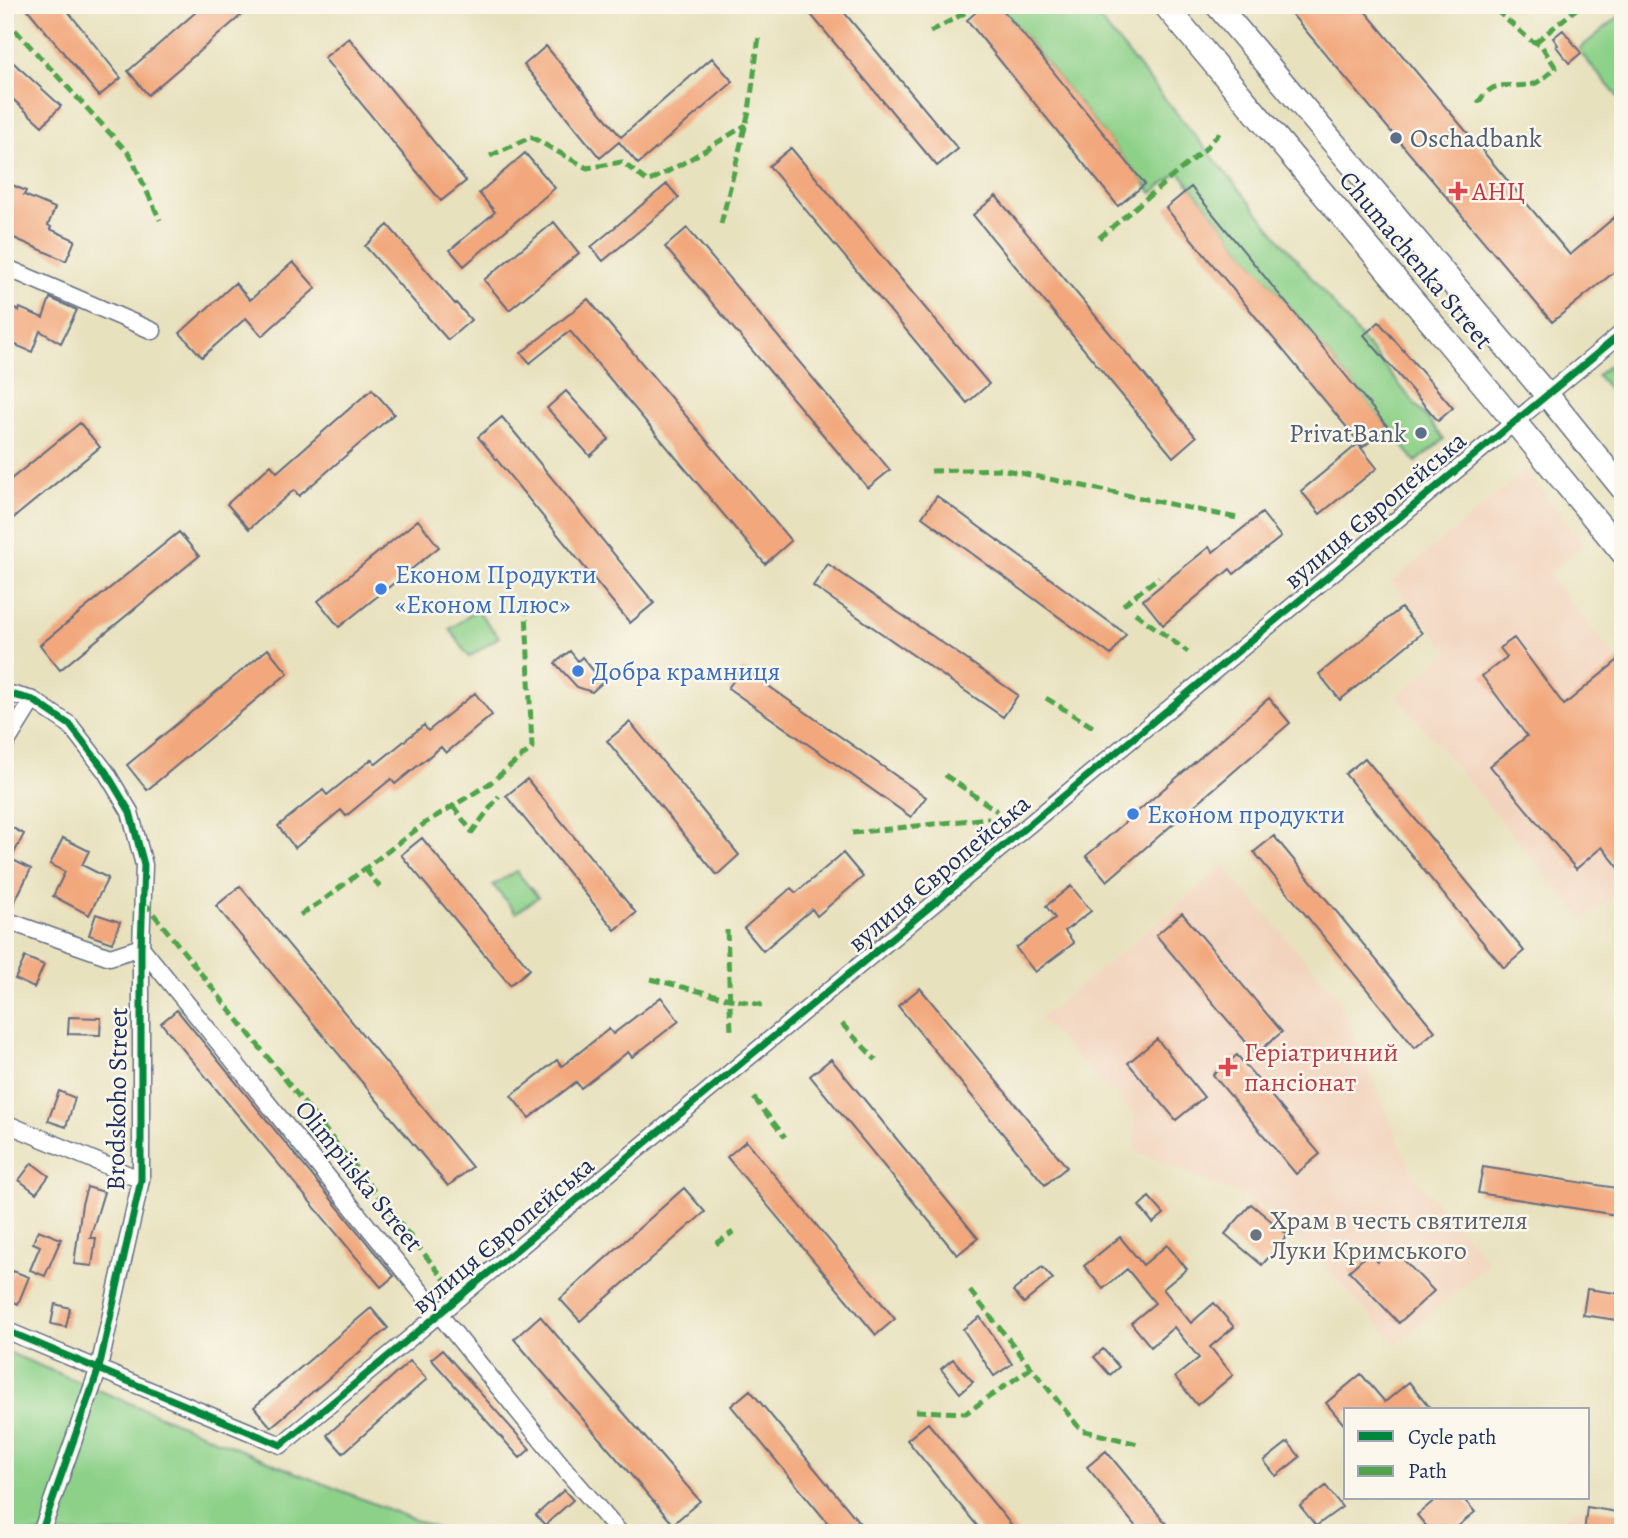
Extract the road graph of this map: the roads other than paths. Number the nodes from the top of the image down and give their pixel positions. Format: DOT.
graph roads {
  1 [pos="1165,5"];
  2 [pos="1217,5"];
  3 [pos="5,267"];
  4 [pos="153,331"];
  5 [pos="1623,332"];
  6 [pos="1547,395"];
  7 [pos="1515,422"];
  8 [pos="1623,489"];
  9 [pos="1623,553"];
  10 [pos="5,694"];
  11 [pos="33,700"];
  12 [pos="5,745"];
  13 [pos="5,920"];
  14 [pos="141,947"];
  15 [pos="5,1123"];
  16 [pos="141,1180"];
  17 [pos="440,1315"];
  18 [pos="5,1330"];
  19 [pos="99,1368"];
  20 [pos="41,1533"];
  21 [pos="620,1533"];
  1 -- 7 [label="street, Chumachenka Street"];
  2 -- 6 [label="street, Chumachenka Street"];
  3 -- 4 [label="street"];
  5 -- 6 [label="street, вулиця Європейська"];
  6 -- 7 [label="street, вулиця Європейська"];
  6 -- 8 [label="street, Chumachenka Street"];
  7 -- 9 [label="street, Chumachenka Street"];
  7 -- 17 [label="street, вулиця Європейська"];
  10 -- 11 [label="street"];
  11 -- 12 [label="street"];
  11 -- 14 [label="street, Brodskoho Street"];
  13 -- 14 [label="street"];
  14 -- 16 [label="street, Brodskoho Street"];
  14 -- 17 [label="street, Olimpiiska Street"];
  15 -- 16 [label="street"];
  16 -- 19 [label="street, Brodskoho Street"];
  17 -- 19 [label="street, вулиця Європейська"];
  17 -- 21 [label="street, Olimpiiska Street"];
  18 -- 19 [label="street"];
  19 -- 20 [label="street, Brodskoho Street"];
}
